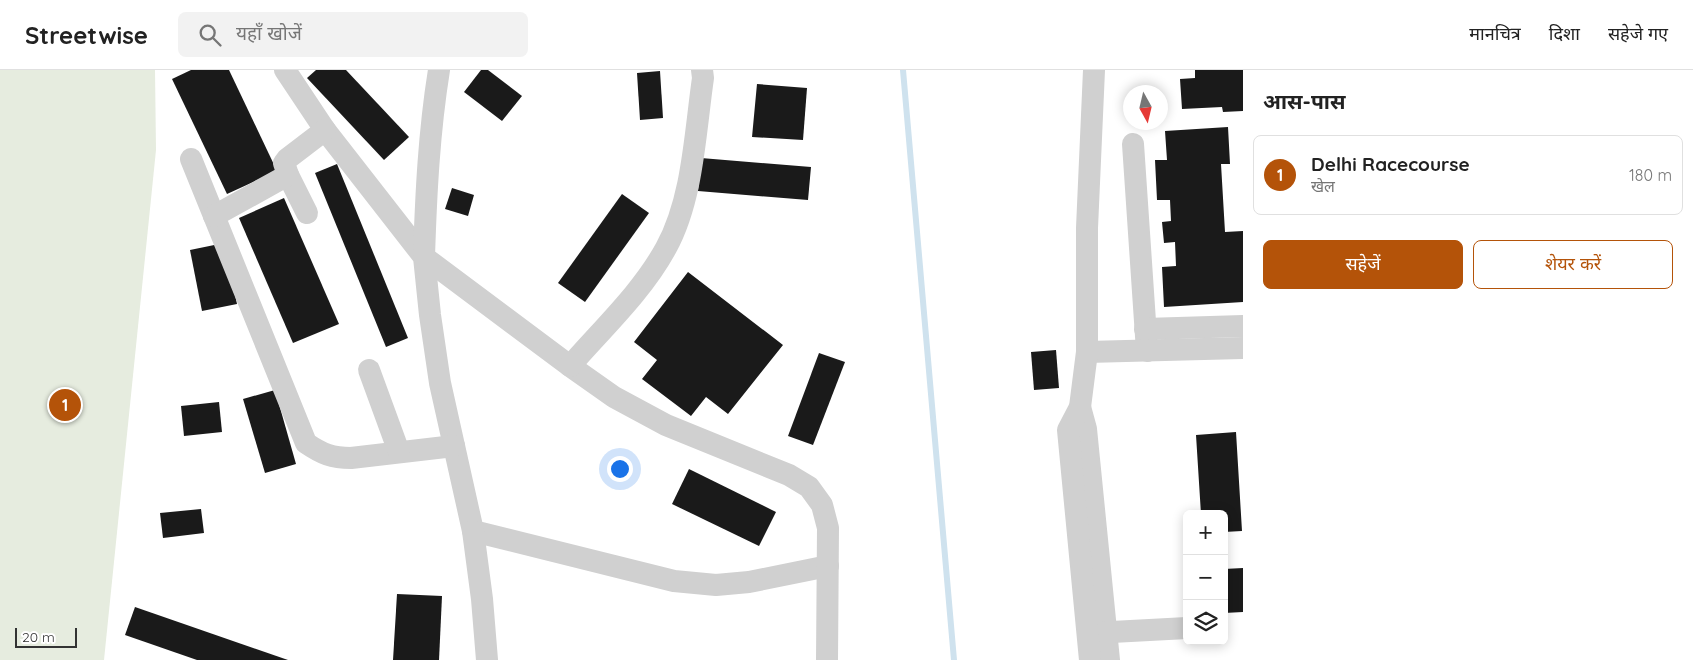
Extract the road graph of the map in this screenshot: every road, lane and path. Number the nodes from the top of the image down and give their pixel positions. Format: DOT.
graph roads {
  1 [pos="285,70"];
  2 [pos="439,70"];
  3 [pos="702,70"];
  4 [pos="1094,70"];
  5 [pos="325,130"];
  6 [pos="1133,144"];
  7 [pos="191,159"];
  8 [pos="288,175"];
  9 [pos="307,212"];
  10 [pos="214,216"];
  11 [pos="424,256"];
  12 [pos="1243,326"];
  13 [pos="1145,329"];
  14 [pos="1243,348"];
  15 [pos="1146,351"];
  16 [pos="1087,352"];
  17 [pos="570,366"];
  18 [pos="368,370"];
  19 [pos="454,446"];
  20 [pos="399,452"];
  21 [pos="473,531"];
  22 [pos="828,566"];
  23 [pos="1183,628"];
  24 [pos="1097,632"];
  25 [pos="486,660"];
  26 [pos="827,660"];
  27 [pos="1090,660"];
  28 [pos="1109,660"];
  1 -- 5 [label="street"];
  2 -- 11 [label="street"];
  3 -- 17 [label="street"];
  4 -- 16 [label="street"];
  5 -- 8 [label="street"];
  5 -- 11 [label="street"];
  6 -- 13 [label="street"];
  7 -- 10 [label="street"];
  8 -- 9 [label="street"];
  8 -- 10 [label="street"];
  10 -- 20 [label="street"];
  11 -- 17 [label="street"];
  11 -- 19 [label="street"];
  12 -- 13 [label="street"];
  13 -- 15 [label="street"];
  14 -- 15 [label="street"];
  15 -- 16 [label="street"];
  16 -- 24 [label="street"];
  17 -- 22 [label="street"];
  18 -- 20 [label="street"];
  19 -- 20 [label="street"];
  19 -- 21 [label="street"];
  21 -- 22 [label="street"];
  21 -- 25 [label="street"];
  22 -- 26 [label="street"];
  23 -- 24 [label="street"];
  24 -- 27 [label="street"];
  24 -- 28 [label="street"];
}
